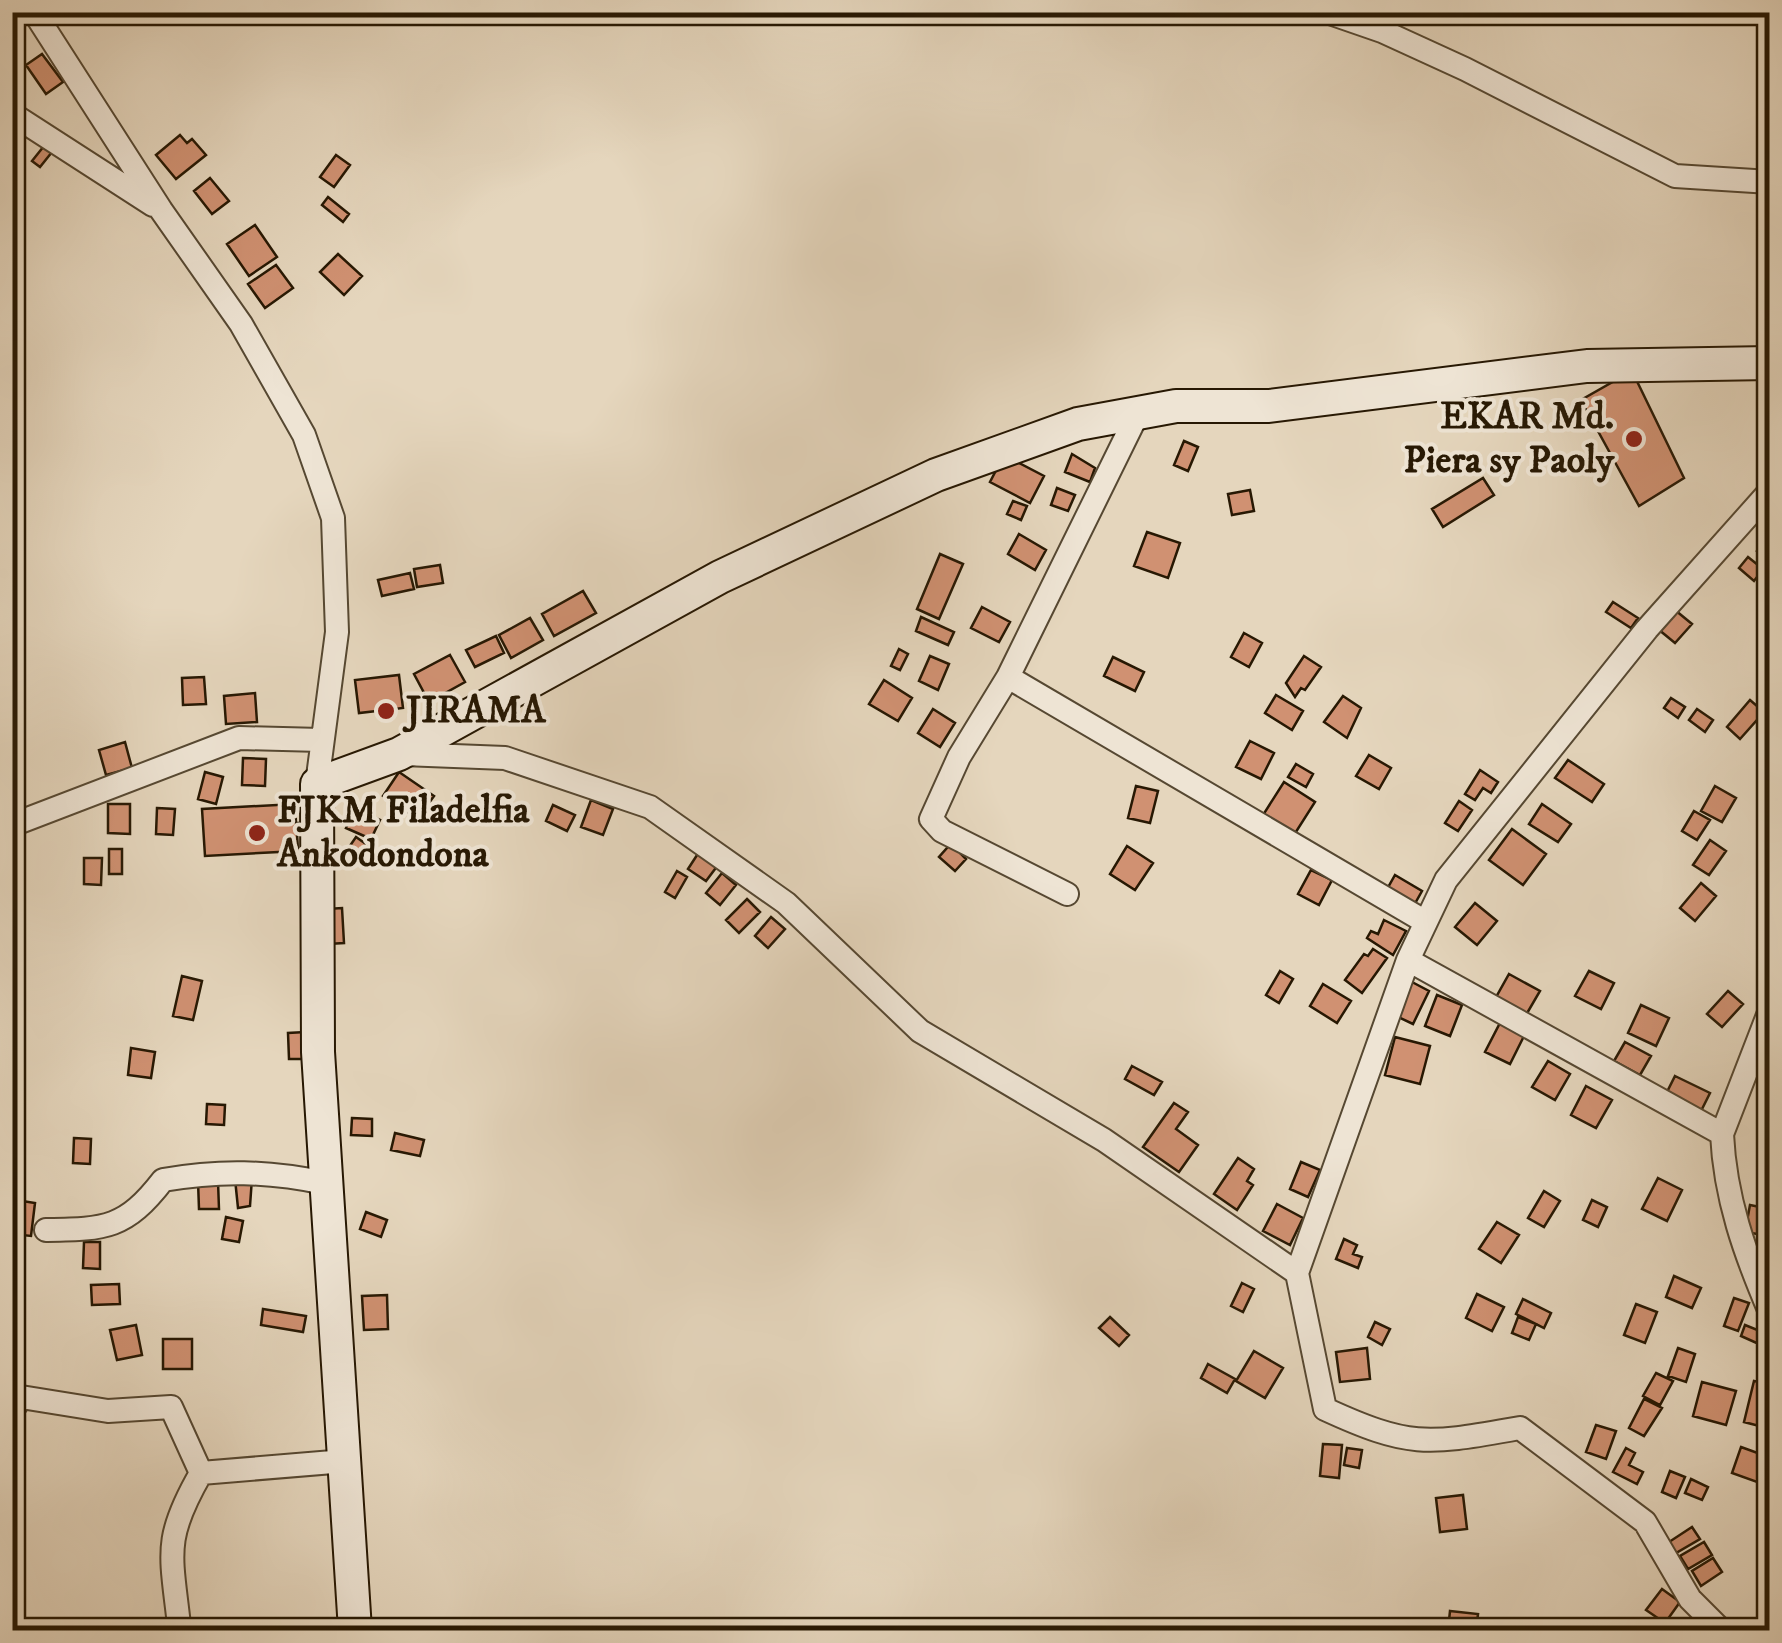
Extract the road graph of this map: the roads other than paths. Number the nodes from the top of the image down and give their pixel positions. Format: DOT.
graph roads {
  1 [pos="34,12"];
  2 [pos="1327,12"];
  3 [pos="12,114"];
  4 [pos="1770,182"];
  5 [pos="160,210"];
  6 [pos="1770,363"];
  7 [pos="1138,413"];
  8 [pos="1770,491"];
  9 [pos="1008,677"];
  10 [pos="322,740"];
  11 [pos="400,754"];
  12 [pos="317,784"];
  13 [pos="12,826"];
  14 [pos="1067,894"];
  15 [pos="1424,921"];
  16 [pos="1408,960"];
  17 [pos="1770,1010"];
  18 [pos="1722,1134"];
  19 [pos="324,1183"];
  20 [pos="46,1230"];
  21 [pos="1297,1272"];
  22 [pos="1770,1312"];
  23 [pos="12,1411"];
  24 [pos="345,1461"];
  25 [pos="201,1474"];
  26 [pos="179,1625"];
  27 [pos="355,1630"];
  28 [pos="1721,1630"];
  1 -- 5 [label="street"];
  2 -- 4 [label="street"];
  3 -- 5 [label="street"];
  5 -- 10 [label="street"];
  6 -- 7 [label="street"];
  7 -- 9 [label="street"];
  7 -- 11 [label="street"];
  8 -- 15 [label="street"];
  9 -- 14 [label="street"];
  9 -- 15 [label="street"];
  10 -- 12 [label="street"];
  10 -- 13 [label="street"];
  11 -- 12 [label="street"];
  11 -- 21 [label="street"];
  12 -- 19 [label="street"];
  15 -- 16 [label="street"];
  16 -- 18 [label="street"];
  16 -- 21 [label="street"];
  17 -- 18 [label="street"];
  18 -- 22 [label="street"];
  19 -- 20 [label="street"];
  19 -- 24 [label="street"];
  21 -- 28 [label="street"];
  23 -- 25 [label="street"];
  24 -- 25 [label="street"];
  24 -- 27 [label="street"];
  25 -- 26 [label="street"];
}
